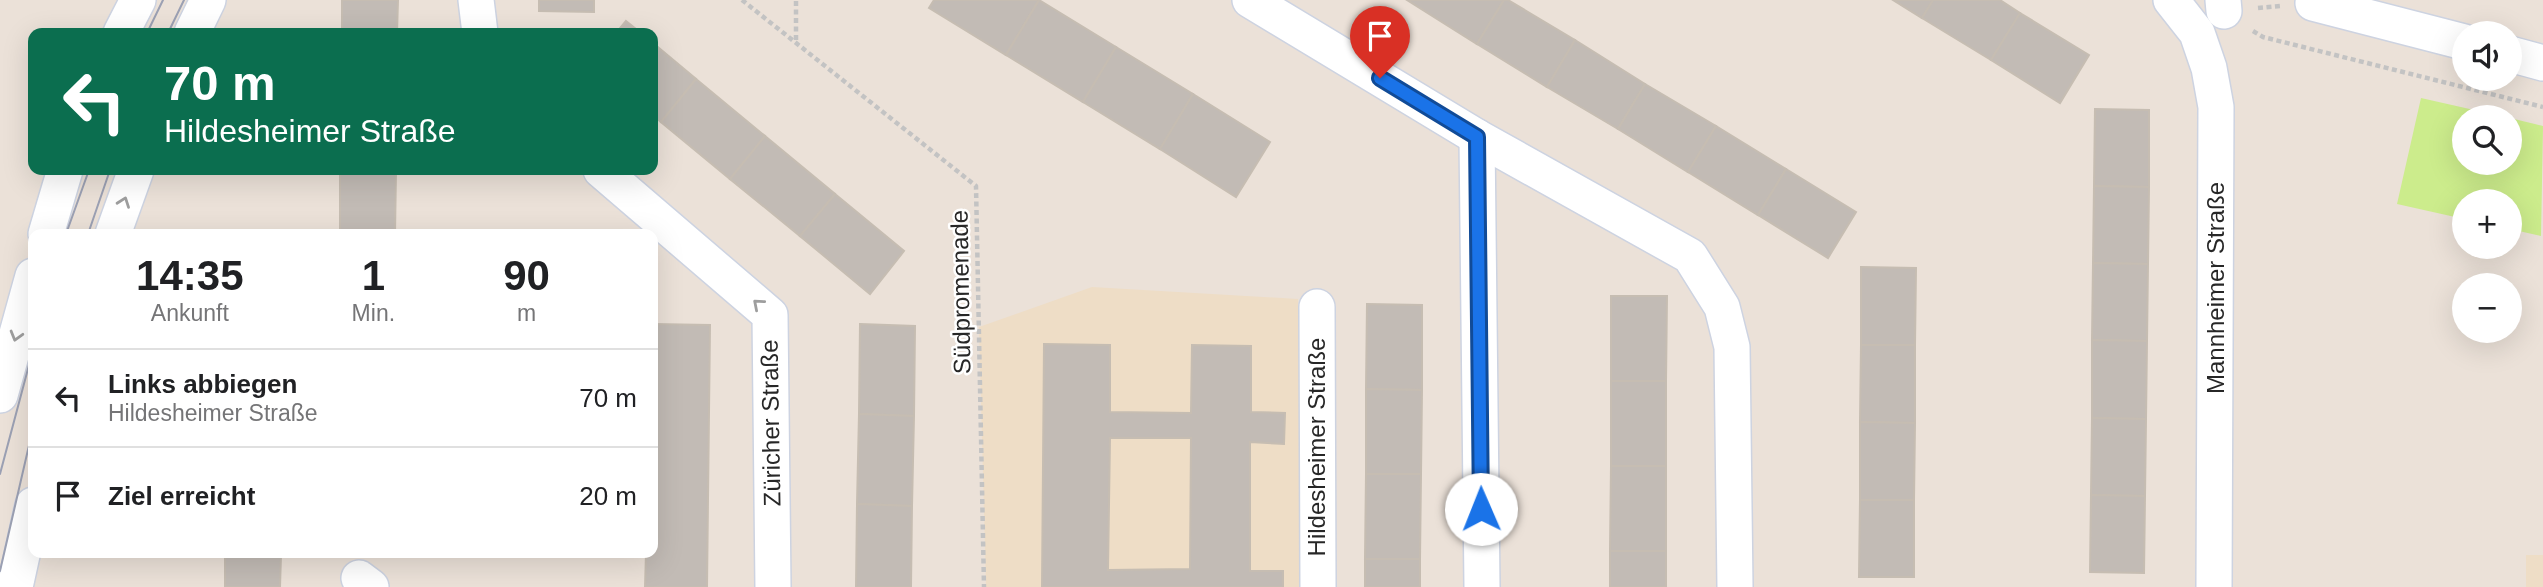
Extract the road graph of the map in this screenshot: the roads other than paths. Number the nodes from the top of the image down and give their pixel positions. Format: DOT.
graph roads {
  1 [pos="138,0"];
  2 [pos="208,0"];
  3 [pos="477,0"];
  4 [pos="1250,0"];
  5 [pos="2171,0"];
  6 [pos="2312,3"];
  7 [pos="124,28"];
  8 [pos="194,28"];
  9 [pos="480,28"];
  10 [pos="2452,39"];
  11 [pos="2522,57"];
  12 [pos="2543,63"];
  13 [pos="1477,137"];
  14 [pos="64,175"];
  15 [pos="134,175"];
  16 [pos="607,175"];
  17 [pos="47,229"];
  18 [pos="115,229"];
  19 [pos="28,294"];
  20 [pos="1317,307"];
  21 [pos="0,395"];
  22 [pos="28,524"];
  23 [pos="15,587"];
  24 [pos="773,587"];
  25 [pos="1318,587"];
  26 [pos="1482,587"];
  27 [pos="1735,587"];
  28 [pos="2214,587"];
  1 -- 7 [label="street"];
  2 -- 8 [label="street"];
  3 -- 9 [label="street"];
  4 -- 13 [label="street"];
  5 -- 28 [label="street, Mannheimer Straße"];
  6 -- 10 [label="street"];
  11 -- 12 [label="street"];
  13 -- 26 [label="street"];
  13 -- 27 [label="street"];
  14 -- 17 [label="street"];
  18 -- 15 [label="street, one-way"];
  24 -- 16 [label="street, Züricher Straße, one-way"];
  19 -- 21 [label="street, one-way"];
  20 -- 25 [label="street, Hildesheimer Straße"];
  22 -- 23 [label="street"];
}
